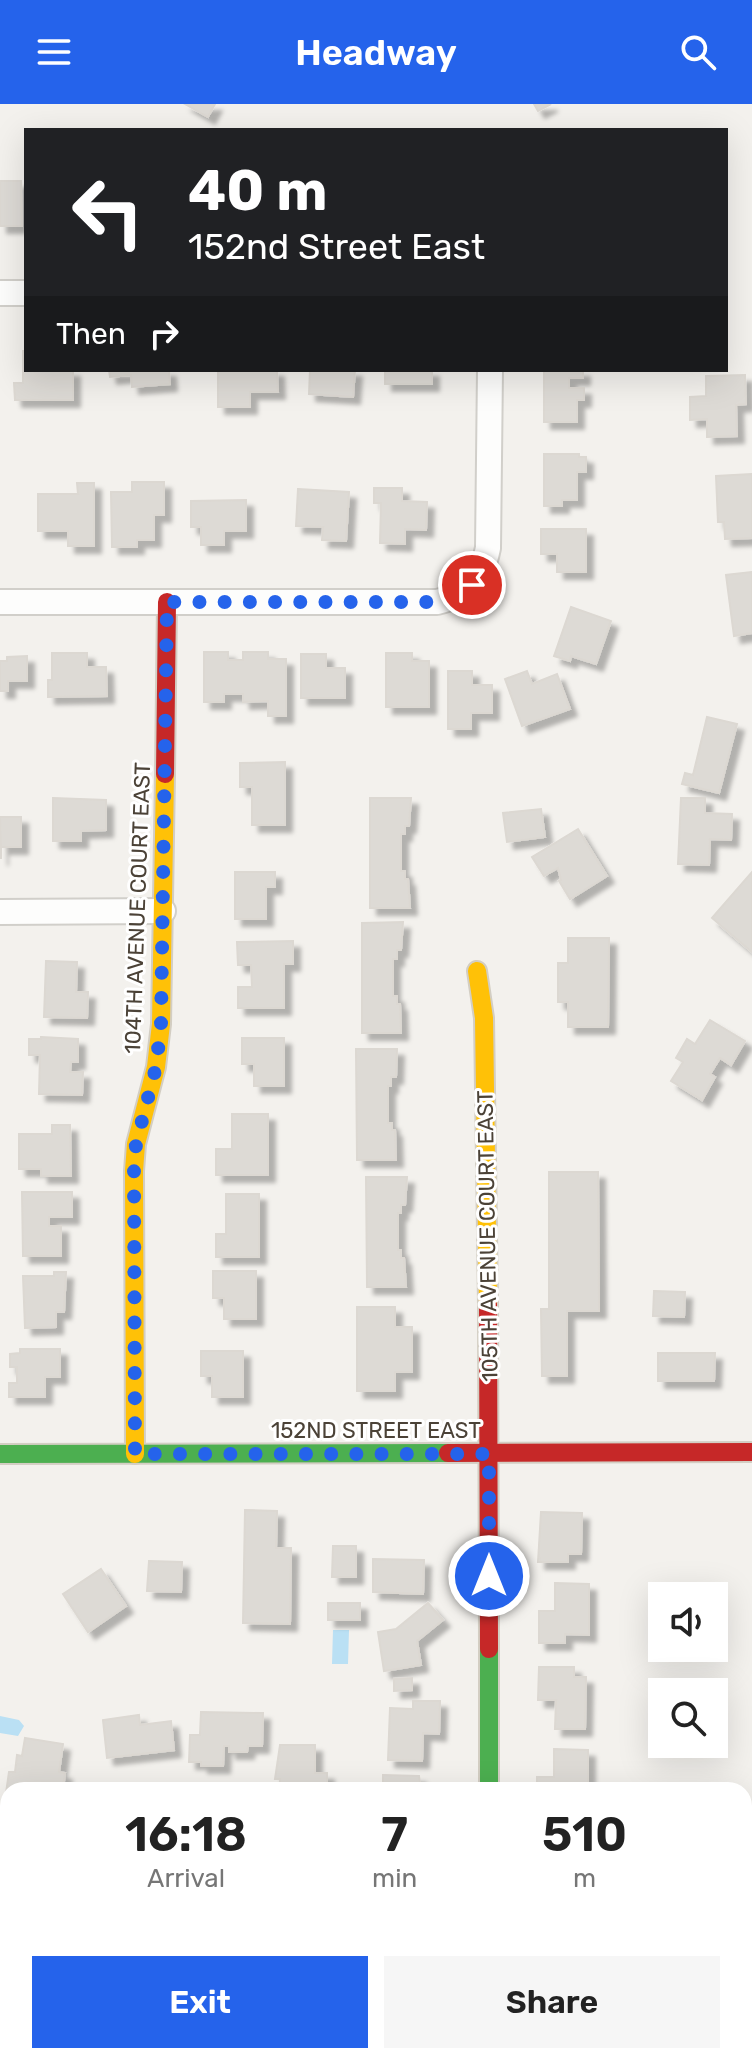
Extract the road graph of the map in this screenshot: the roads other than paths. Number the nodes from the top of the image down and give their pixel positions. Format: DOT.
graph roads {
  1 [pos="0,293"];
  2 [pos="24,293"];
  3 [pos="490,372"];
  4 [pos="0,602"];
  5 [pos="167,602"];
  6 [pos="163,911"];
  7 [pos="0,912"];
  8 [pos="477,971"];
  9 [pos="752,1452"];
  10 [pos="0,1454"];
  11 [pos="135,1454"];
  12 [pos="489,1454"];
  13 [pos="489,1782"];
  1 -- 2 [label="street"];
  3 -- 5 [label="street"];
  4 -- 5 [label="street"];
  5 -- 6 [label="street, 104TH AVENUE COURT EAST"];
  6 -- 7 [label="street"];
  6 -- 11 [label="street, 104TH AVENUE COURT EAST"];
  8 -- 12 [label="street, 105TH AVENUE COURT EAST"];
  9 -- 12 [label="street, 152ND STREET EAST"];
  10 -- 11 [label="street, 152ND STREET EAST"];
  11 -- 12 [label="street, 152ND STREET EAST"];
  12 -- 13 [label="street, 105TH AVENUE COURT EAST"];
}
